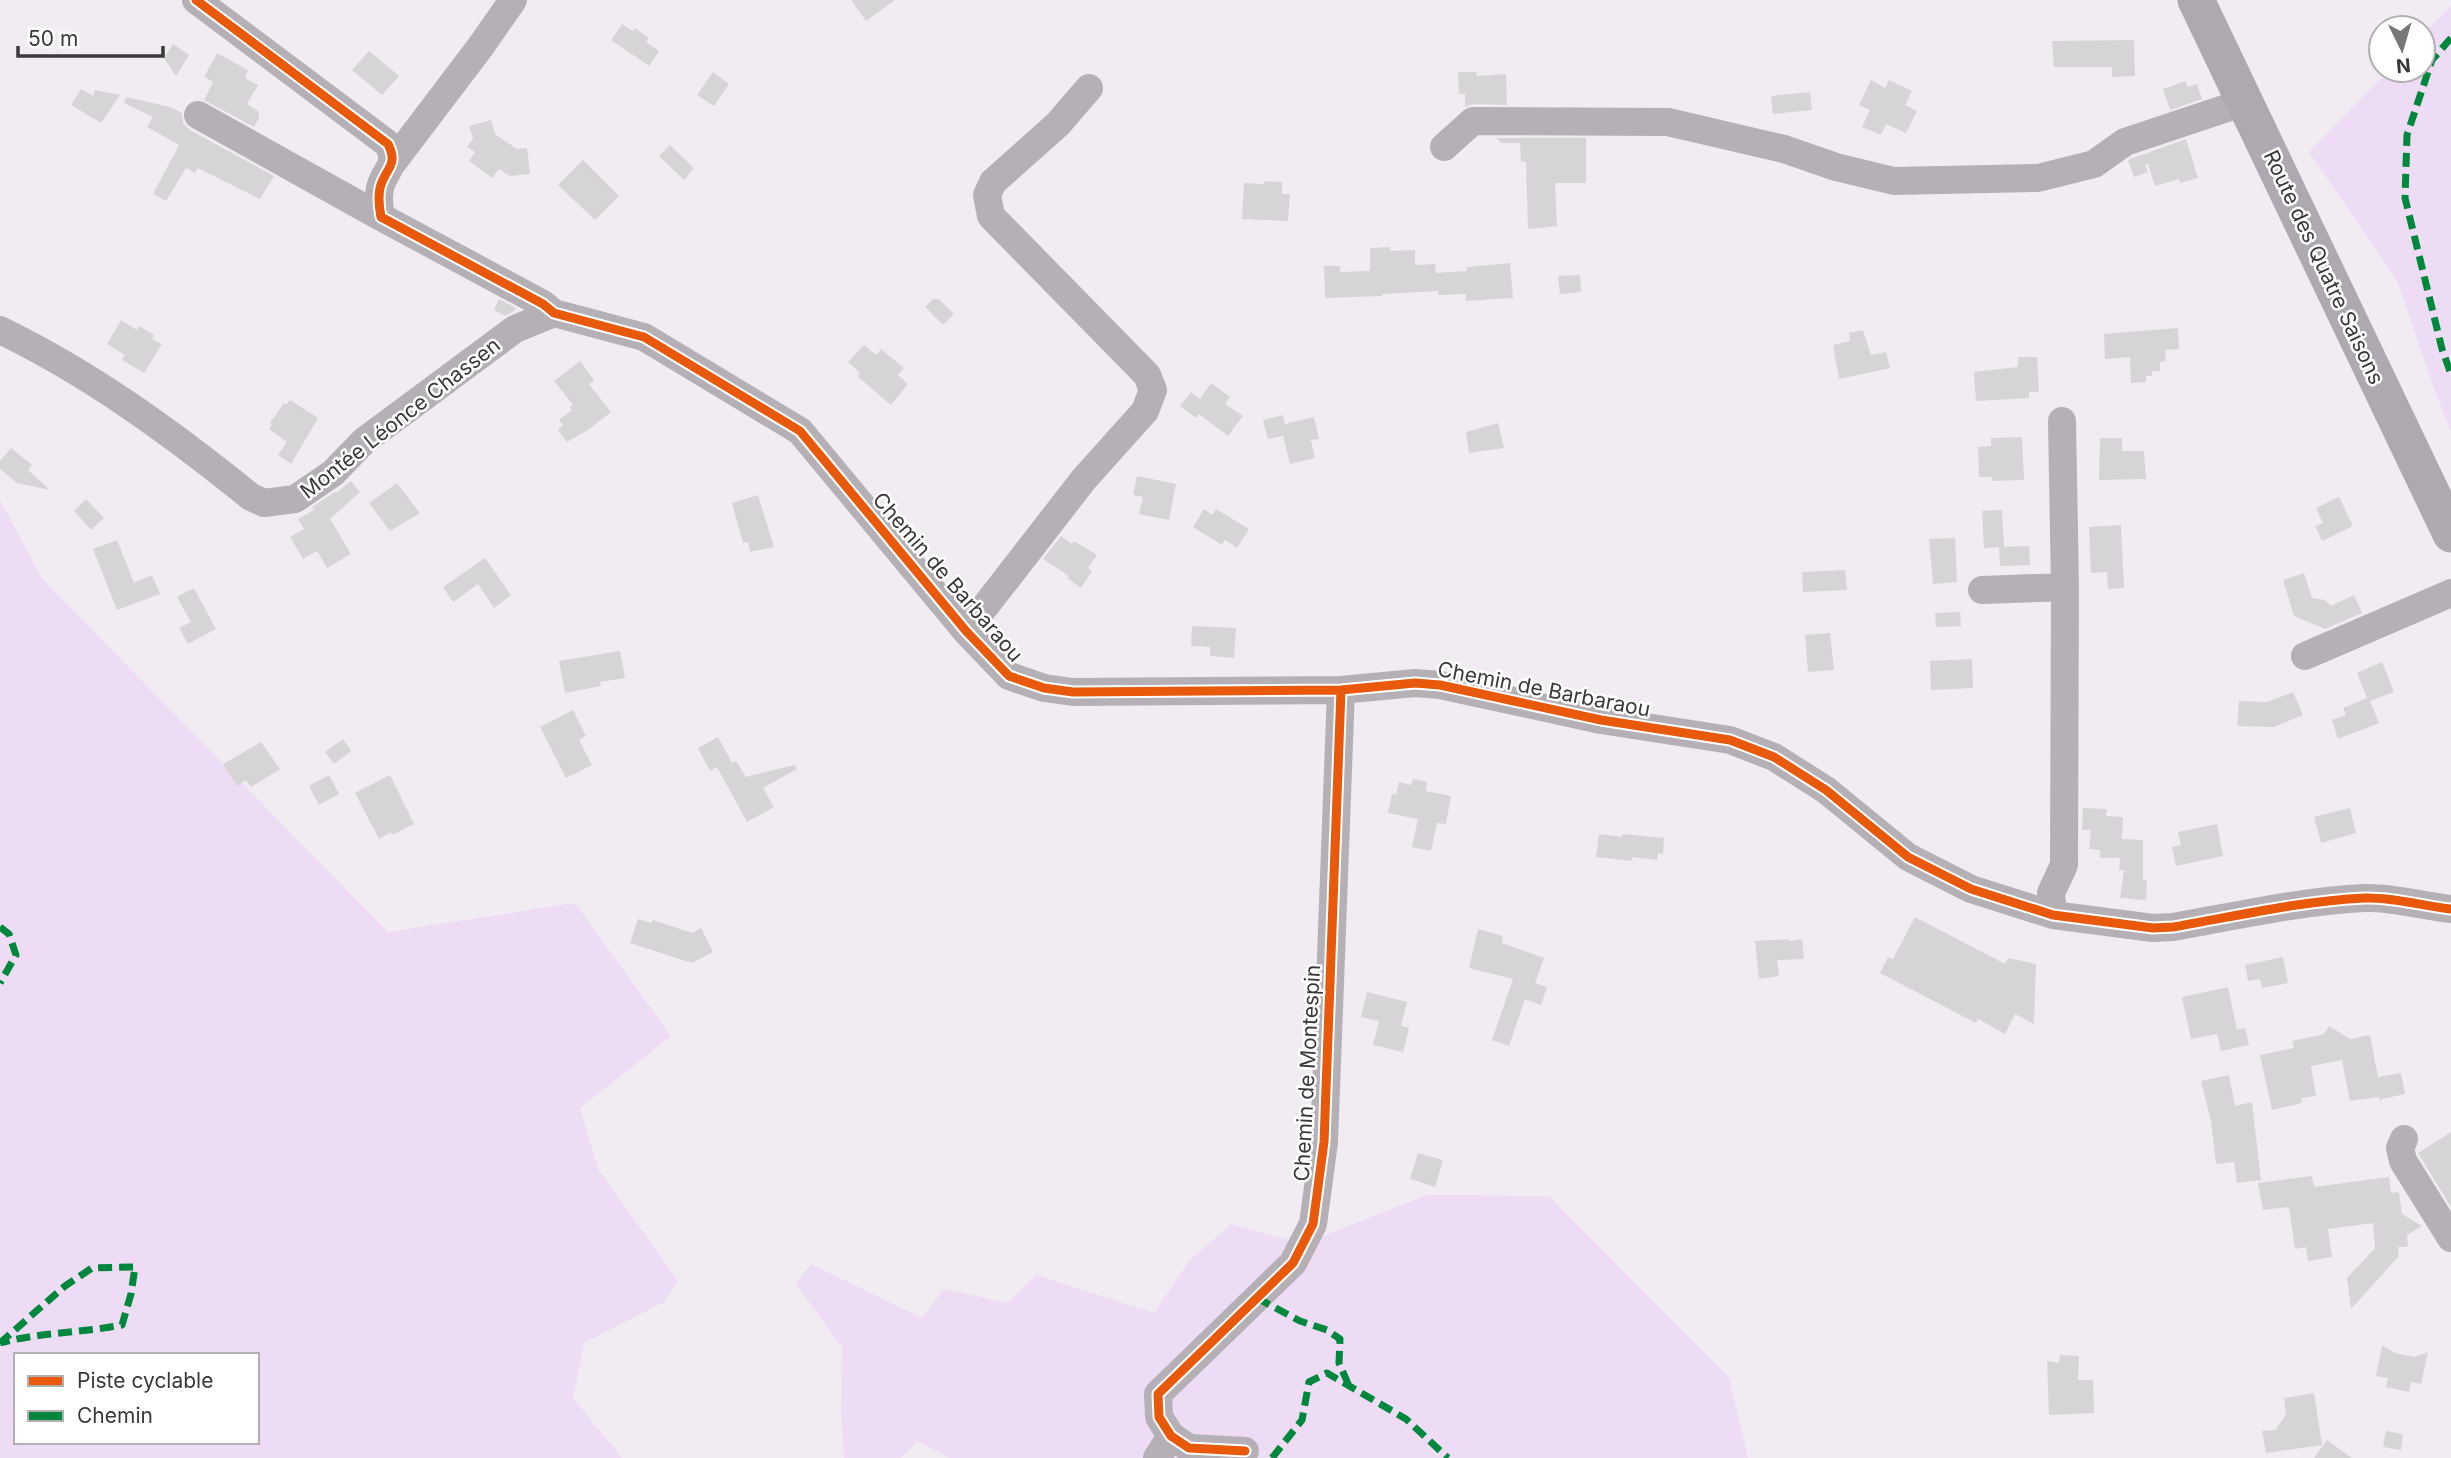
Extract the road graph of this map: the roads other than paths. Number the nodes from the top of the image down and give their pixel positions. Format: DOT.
graph roads {
  1 [pos="196,0"];
  2 [pos="513,0"];
  3 [pos="2196,0"];
  4 [pos="1089,88"];
  5 [pos="2245,102"];
  6 [pos="198,115"];
  7 [pos="1444,147"];
  8 [pos="393,162"];
  9 [pos="381,217"];
  10 [pos="554,313"];
  11 [pos="0,330"];
  12 [pos="2062,421"];
  13 [pos="2451,534"];
  14 [pos="2065,587"];
  15 [pos="1982,590"];
  16 [pos="2451,593"];
  17 [pos="966,631"];
  18 [pos="2305,656"];
  19 [pos="1341,690"];
  20 [pos="2451,909"];
  21 [pos="2053,915"];
  22 [pos="2404,1139"];
  23 [pos="2451,1238"];
  24 [pos="1164,1447"];
  25 [pos="1245,1451"];
  1 -- 8 [label="street"];
  2 -- 8 [label="street"];
  3 -- 5 [label="main road, Route des Quatre Saisons"];
  4 -- 17 [label="street"];
  5 -- 7 [label="street"];
  5 -- 13 [label="main road, Route des Quatre Saisons"];
  6 -- 9 [label="street, Chemin de Barbaraou"];
  8 -- 9 [label="street"];
  9 -- 10 [label="street, Chemin de Barbaraou"];
  10 -- 11 [label="street, Montée Léonce Chassen"];
  10 -- 17 [label="street, Chemin de Barbaraou"];
  12 -- 14 [label="street"];
  14 -- 15 [label="street"];
  14 -- 21 [label="street"];
  16 -- 18 [label="street"];
  17 -- 19 [label="street, Chemin de Barbaraou"];
  19 -- 21 [label="street, Chemin de Barbaraou"];
  19 -- 24 [label="street, Chemin de Montespin"];
  20 -- 21 [label="street, Chemin de Barbaraou"];
  22 -- 23 [label="street"];
  24 -- 25 [label="street"];
}
